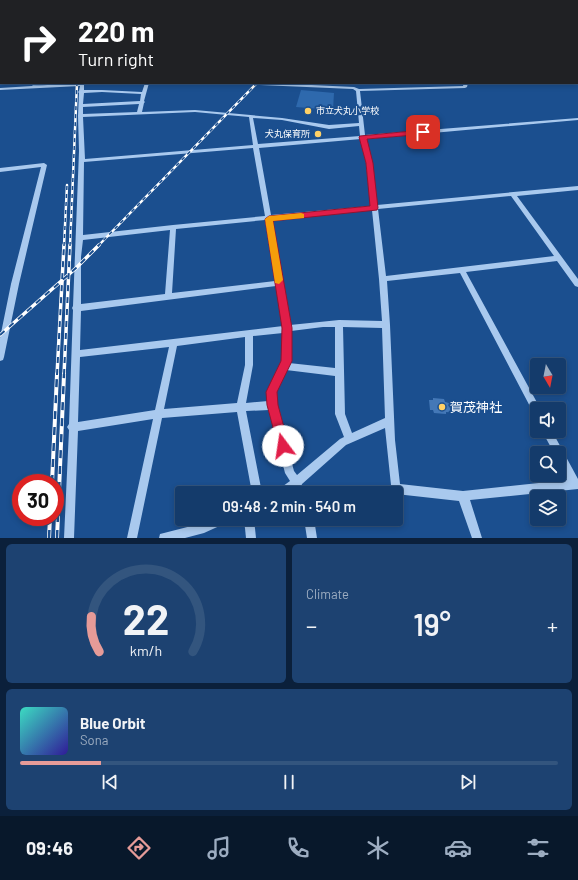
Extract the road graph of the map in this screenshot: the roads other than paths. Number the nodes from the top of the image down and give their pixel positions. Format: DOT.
graph roads {
  1 [pos="52,84"];
  2 [pos="82,84"];
  3 [pos="147,84"];
  4 [pos="304,84"];
  5 [pos="466,84"];
  6 [pos="21,85"];
  7 [pos="0,89"];
  8 [pos="358,90"];
  9 [pos="80,92"];
  10 [pos="144,93"];
  11 [pos="143,102"];
  12 [pos="80,106"];
  13 [pos="139,113"];
  14 [pos="80,116"];
  15 [pos="251,118"];
  16 [pos="578,120"];
  17 [pos="362,124"];
  18 [pos="363,137"];
  19 [pos="255,146"];
  20 [pos="82,161"];
  21 [pos="0,170"];
  22 [pos="578,188"];
  23 [pos="513,195"];
  24 [pos="374,208"];
  25 [pos="269,219"];
  26 [pos="173,227"];
  27 [pos="80,238"];
  28 [pos="560,258"];
  29 [pos="462,270"];
  30 [pos="383,279"];
  31 [pos="577,282"];
  32 [pos="279,283"];
  33 [pos="168,297"];
  34 [pos="76,308"];
  35 [pos="339,323"];
  36 [pos="386,325"];
  37 [pos="287,328"];
  38 [pos="250,333"];
  39 [pos="174,343"];
  40 [pos="76,354"];
  41 [pos="0,357"];
  42 [pos="284,366"];
  43 [pos="338,372"];
  44 [pos="532,402"];
  45 [pos="272,405"];
  46 [pos="241,407"];
  47 [pos="159,414"];
  48 [pos="389,421"];
  49 [pos="72,427"];
  50 [pos="349,439"];
  51 [pos="566,466"];
  52 [pos="297,483"];
  53 [pos="576,484"];
  54 [pos="256,486"];
  55 [pos="294,486"];
  56 [pos="396,486"];
  57 [pos="403,490"];
  58 [pos="463,496"];
  59 [pos="208,526"];
  60 [pos="250,526"];
  61 [pos="310,526"];
  62 [pos="69,538"];
  63 [pos="132,538"];
  64 [pos="164,538"];
  65 [pos="251,538"];
  66 [pos="312,538"];
  67 [pos="477,538"];
  1 -- 6 [label="street"];
  2 -- 9 [label="street"];
  3 -- 10 [label="street"];
  4 -- 8 [label="street"];
  5 -- 8 [label="street"];
  6 -- 7 [label="street"];
  8 -- 17 [label="street"];
  9 -- 10 [label="street"];
  9 -- 12 [label="street"];
  10 -- 11 [label="street"];
  11 -- 12 [label="street"];
  11 -- 13 [label="street"];
  12 -- 14 [label="street"];
  13 -- 14 [label="street"];
  13 -- 17 [label="street"];
  14 -- 20 [label="street"];
  15 -- 19 [label="street"];
  16 -- 18 [label="street"];
  17 -- 18 [label="street"];
  18 -- 19 [label="street"];
  18 -- 24 [label="street"];
  19 -- 20 [label="street"];
  19 -- 25 [label="street"];
  20 -- 27 [label="street"];
  21 -- 41 [label="street"];
  22 -- 23 [label="street"];
  23 -- 24 [label="street"];
  23 -- 28 [label="street"];
  24 -- 25 [label="street"];
  24 -- 30 [label="street"];
  25 -- 26 [label="street"];
  25 -- 32 [label="street"];
  26 -- 27 [label="street"];
  26 -- 33 [label="street"];
  27 -- 34 [label="street"];
  28 -- 29 [label="street"];
  28 -- 31 [label="street"];
  29 -- 30 [label="street"];
  29 -- 44 [label="street"];
  30 -- 36 [label="street"];
  32 -- 33 [label="street"];
  32 -- 37 [label="street"];
  33 -- 34 [label="street"];
  34 -- 40 [label="street"];
  35 -- 36 [label="street"];
  35 -- 37 [label="street"];
  35 -- 43 [label="street"];
  36 -- 48 [label="street"];
  37 -- 38 [label="street"];
  37 -- 42 [label="street"];
  38 -- 39 [label="street"];
  38 -- 46 [label="street"];
  39 -- 40 [label="street"];
  39 -- 47 [label="street"];
  40 -- 49 [label="street"];
  42 -- 43 [label="street"];
  42 -- 45 [label="street"];
  43 -- 50 [label="street"];
  45 -- 46 [label="street"];
  45 -- 52 [label="street"];
  46 -- 47 [label="street"];
  46 -- 54 [label="street"];
  47 -- 49 [label="street"];
  47 -- 63 [label="street"];
  48 -- 50 [label="street"];
  48 -- 56 [label="street"];
  49 -- 62 [label="street"];
  50 -- 52 [label="street"];
  51 -- 53 [label="street"];
  52 -- 55 [label="street"];
  53 -- 58 [label="street"];
  57 -- 58 [label="street"];
  58 -- 67 [label="street"];
  59 -- 64 [label="street"];
  60 -- 65 [label="street"];
  61 -- 66 [label="street"];
}
